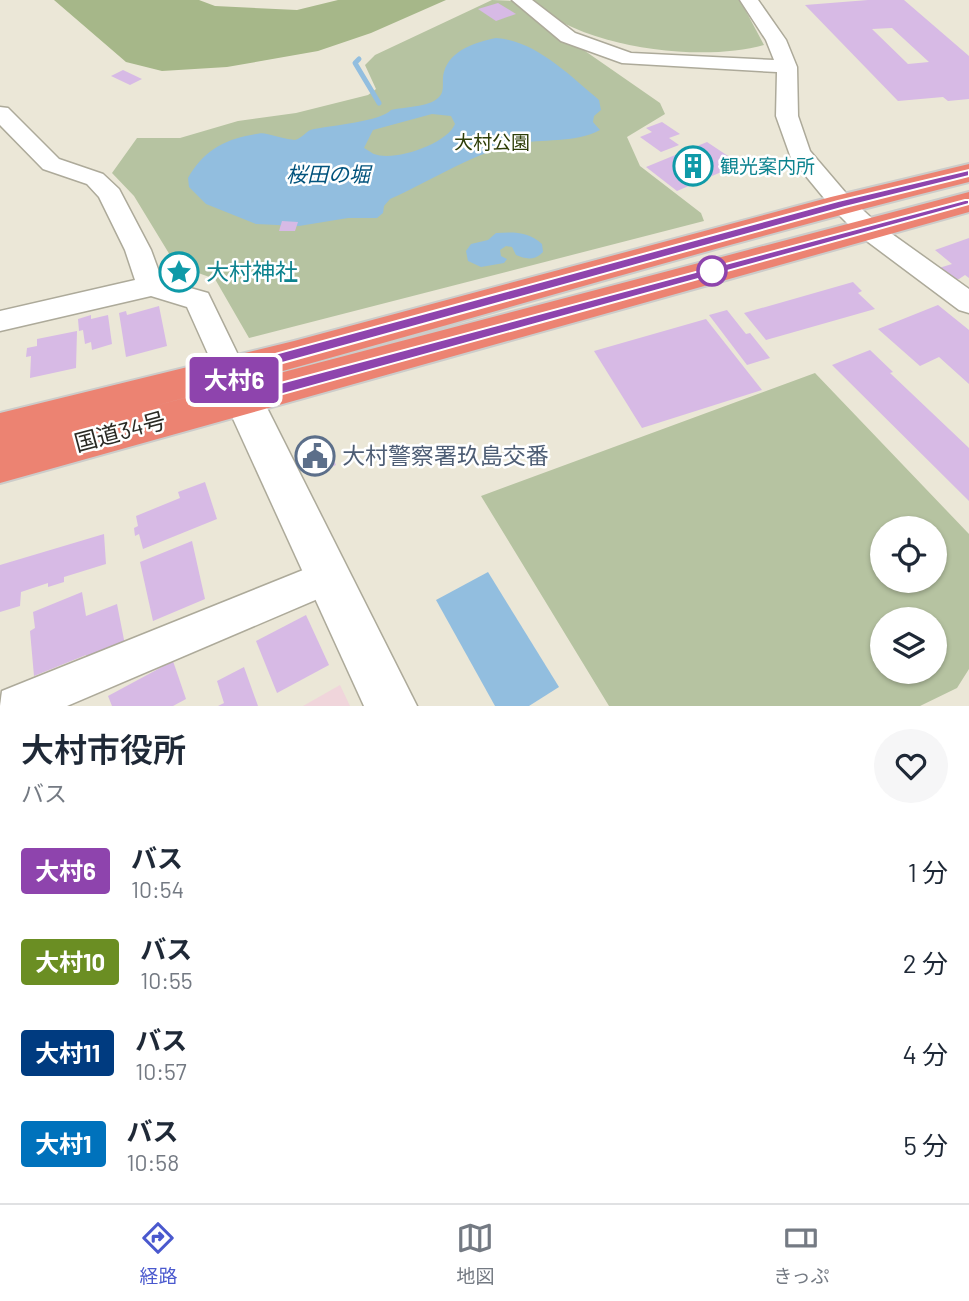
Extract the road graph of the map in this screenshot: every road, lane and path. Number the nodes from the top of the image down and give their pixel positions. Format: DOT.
graph roads {
  1 [pos="522,0"];
  2 [pos="749,0"];
  3 [pos="787,67"];
  4 [pos="0,113"];
  5 [pos="969,173"];
  6 [pos="969,202"];
  7 [pos="842,204"];
  8 [pos="869,230"];
  9 [pos="151,286"];
  10 [pos="969,303"];
  11 [pos="0,321"];
  12 [pos="237,385"];
  13 [pos="5,446"];
  14 [pos="328,577"];
  15 [pos="17,706"];
  16 [pos="391,706"];
  1 -- 3 [label="street"];
  2 -- 3 [label="street"];
  3 -- 7 [label="street"];
  4 -- 9 [label="street"];
  5 -- 7 [label="highway, 国道34号"];
  6 -- 8 [label="highway, 国道34号"];
  7 -- 8 [label="street"];
  7 -- 12 [label="highway, 国道34号"];
  8 -- 10 [label="street"];
  8 -- 12 [label="highway, 国道34号"];
  9 -- 11 [label="street"];
  9 -- 12 [label="street"];
  12 -- 13 [label="highway, 国道34号"];
  12 -- 14 [label="street"];
  14 -- 15 [label="street"];
  14 -- 16 [label="street"];
}
